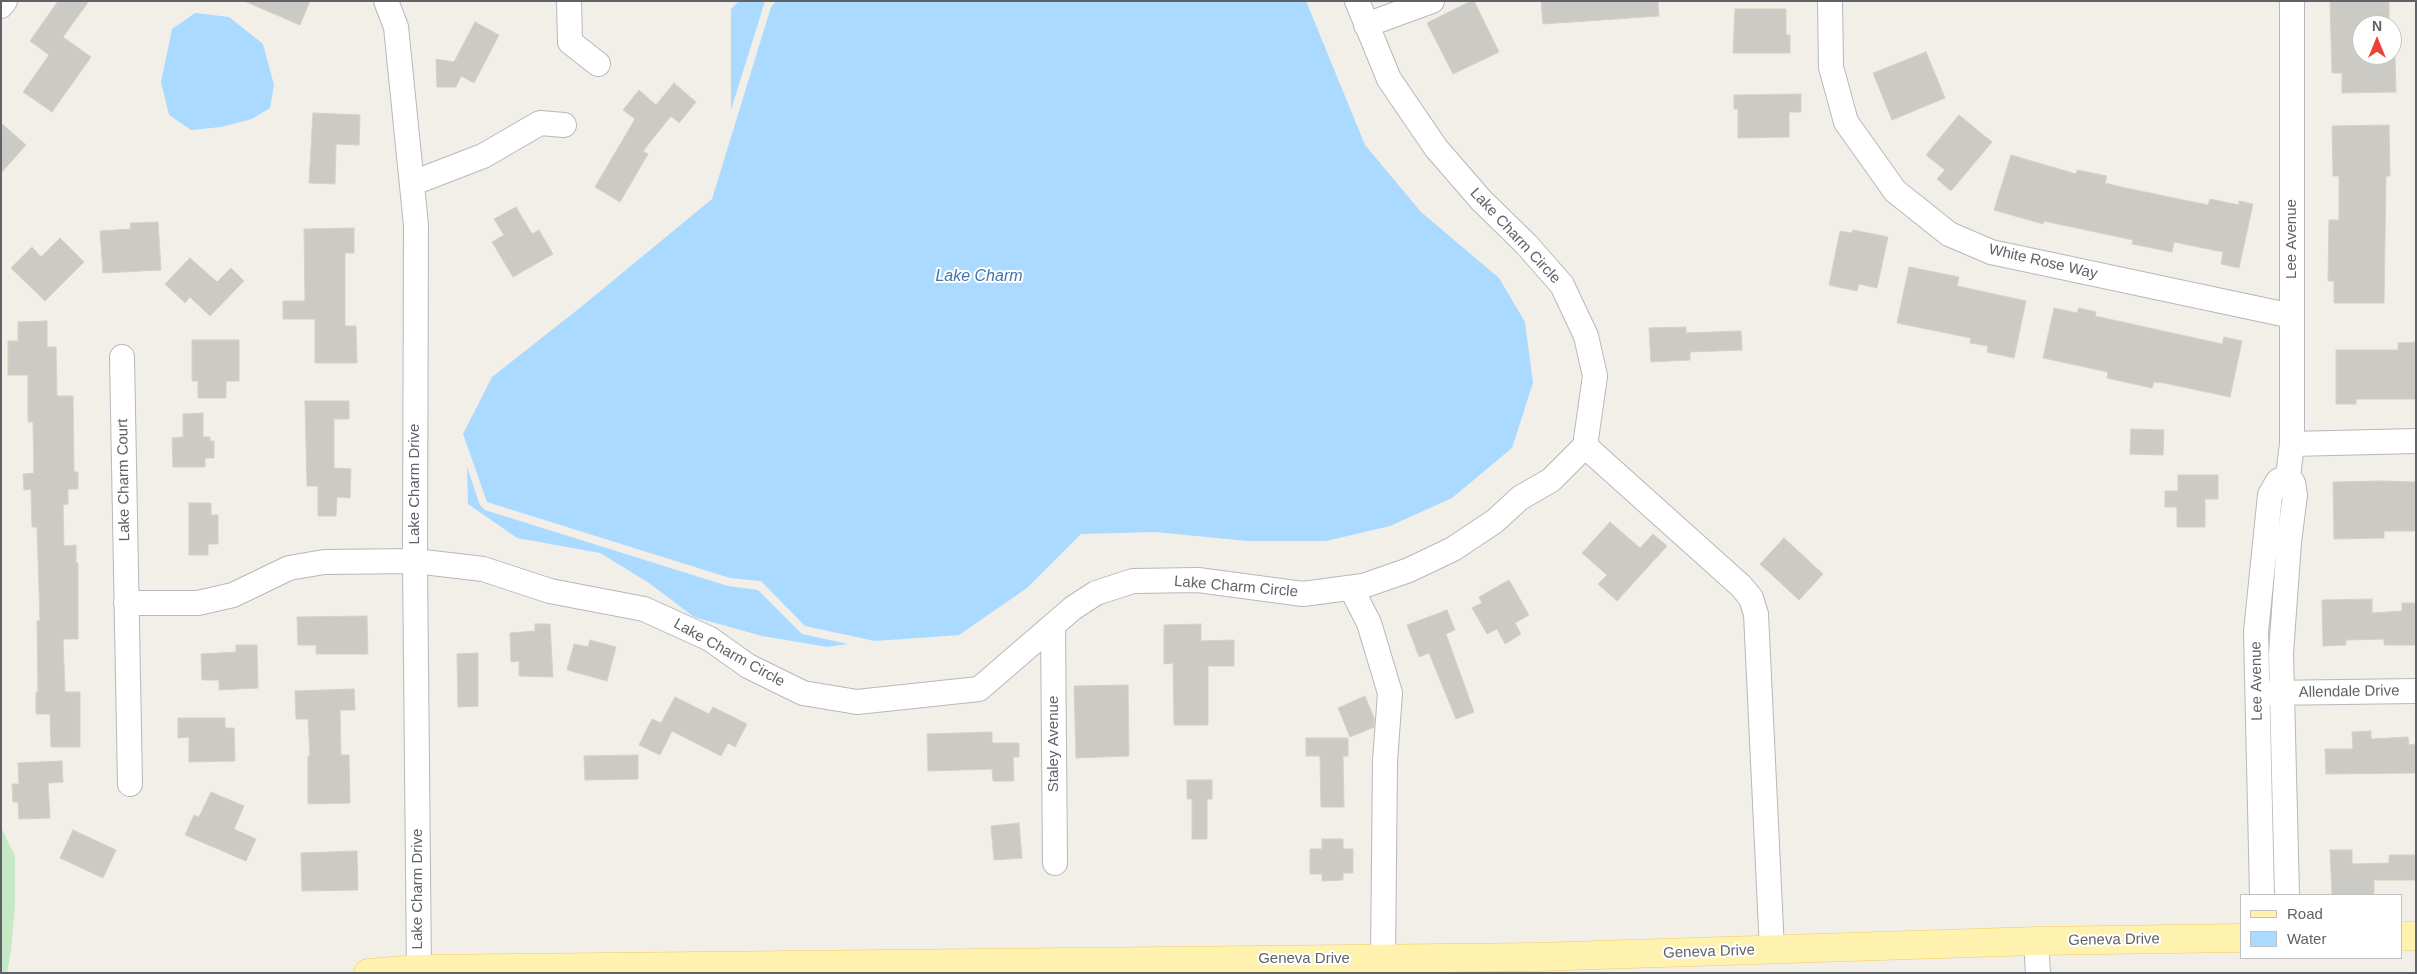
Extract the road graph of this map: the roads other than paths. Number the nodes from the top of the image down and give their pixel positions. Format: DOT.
graph roads {
  1 [pos="5,1"];
  2 [pos="386,1"];
  3 [pos="569,1"];
  4 [pos="1358,1"];
  5 [pos="1432,1"];
  6 [pos="1830,1"];
  7 [pos="2292,1"];
  8 [pos="1,6"];
  9 [pos="1366,25"];
  10 [pos="598,64"];
  11 [pos="564,125"];
  12 [pos="413,183"];
  13 [pos="2292,316"];
  14 [pos="122,357"];
  15 [pos="2416,441"];
  16 [pos="2292,444"];
  17 [pos="1585,446"];
  18 [pos="2288,476"];
  19 [pos="415,561"];
  20 [pos="1351,588"];
  21 [pos="126,603"];
  22 [pos="1053,626"];
  23 [pos="2416,691"];
  24 [pos="2282,692"];
  25 [pos="2257,693"];
  26 [pos="130,784"];
  27 [pos="1055,863"];
  28 [pos="2262,894"];
  29 [pos="2287,894"];
  30 [pos="2402,936"];
  31 [pos="2416,936"];
  32 [pos="2240,938"];
  33 [pos="2036,941"];
  34 [pos="1772,950"];
  35 [pos="1382,959"];
  36 [pos="1537,965"];
  37 [pos="817,969"];
  38 [pos="623,970"];
  39 [pos="419,971"];
  40 [pos="368,973"];
  41 [pos="372,973"];
  42 [pos="2038,973"];
  1 -- 8 [label="street"];
  2 -- 12 [label="street, Lake Charm Drive"];
  3 -- 10 [label="street"];
  4 -- 9 [label="street, Lake Charm Circle"];
  5 -- 9 [label="street"];
  6 -- 13 [label="street, White Rose Way"];
  7 -- 13 [label="street, Lee Avenue"];
  9 -- 17 [label="street, Lake Charm Circle"];
  11 -- 12 [label="street"];
  12 -- 19 [label="street, Lake Charm Drive"];
  13 -- 16 [label="street, Lee Avenue"];
  14 -- 21 [label="street, Lake Charm Court"];
  15 -- 16 [label="street"];
  16 -- 18 [label="street, Lee Avenue"];
  17 -- 20 [label="street, Lake Charm Circle"];
  17 -- 34 [label="street"];
  18 -- 24 [label="street, Lee Avenue"];
  18 -- 25 [label="street, Lee Avenue"];
  19 -- 21 [label="street"];
  19 -- 22 [label="street, Lake Charm Circle"];
  19 -- 39 [label="street, Lake Charm Drive"];
  20 -- 22 [label="street, Lake Charm Circle"];
  20 -- 35 [label="street"];
  21 -- 26 [label="street, Lake Charm Court"];
  22 -- 27 [label="street, Staley Avenue"];
  23 -- 24 [label="street, Allendale Drive"];
  24 -- 25 [label="street, Allendale Drive"];
  24 -- 29 [label="street, Lee Avenue"];
  25 -- 28 [label="street, Lee Avenue"];
  30 -- 31 [label="main road"];
  32 -- 33 [label="main road, Geneva Drive"];
  33 -- 34 [label="main road, Geneva Drive"];
  33 -- 42 [label="street"];
  34 -- 36 [label="main road, Geneva Drive"];
  35 -- 36 [label="main road, Geneva Drive"];
  35 -- 37 [label="main road, Geneva Drive"];
  37 -- 38 [label="main road, Geneva Drive"];
  38 -- 39 [label="main road, Geneva Drive"];
  39 -- 41 [label="main road, Geneva Drive"];
  40 -- 41 [label="main road, Geneva Drive"];
}
